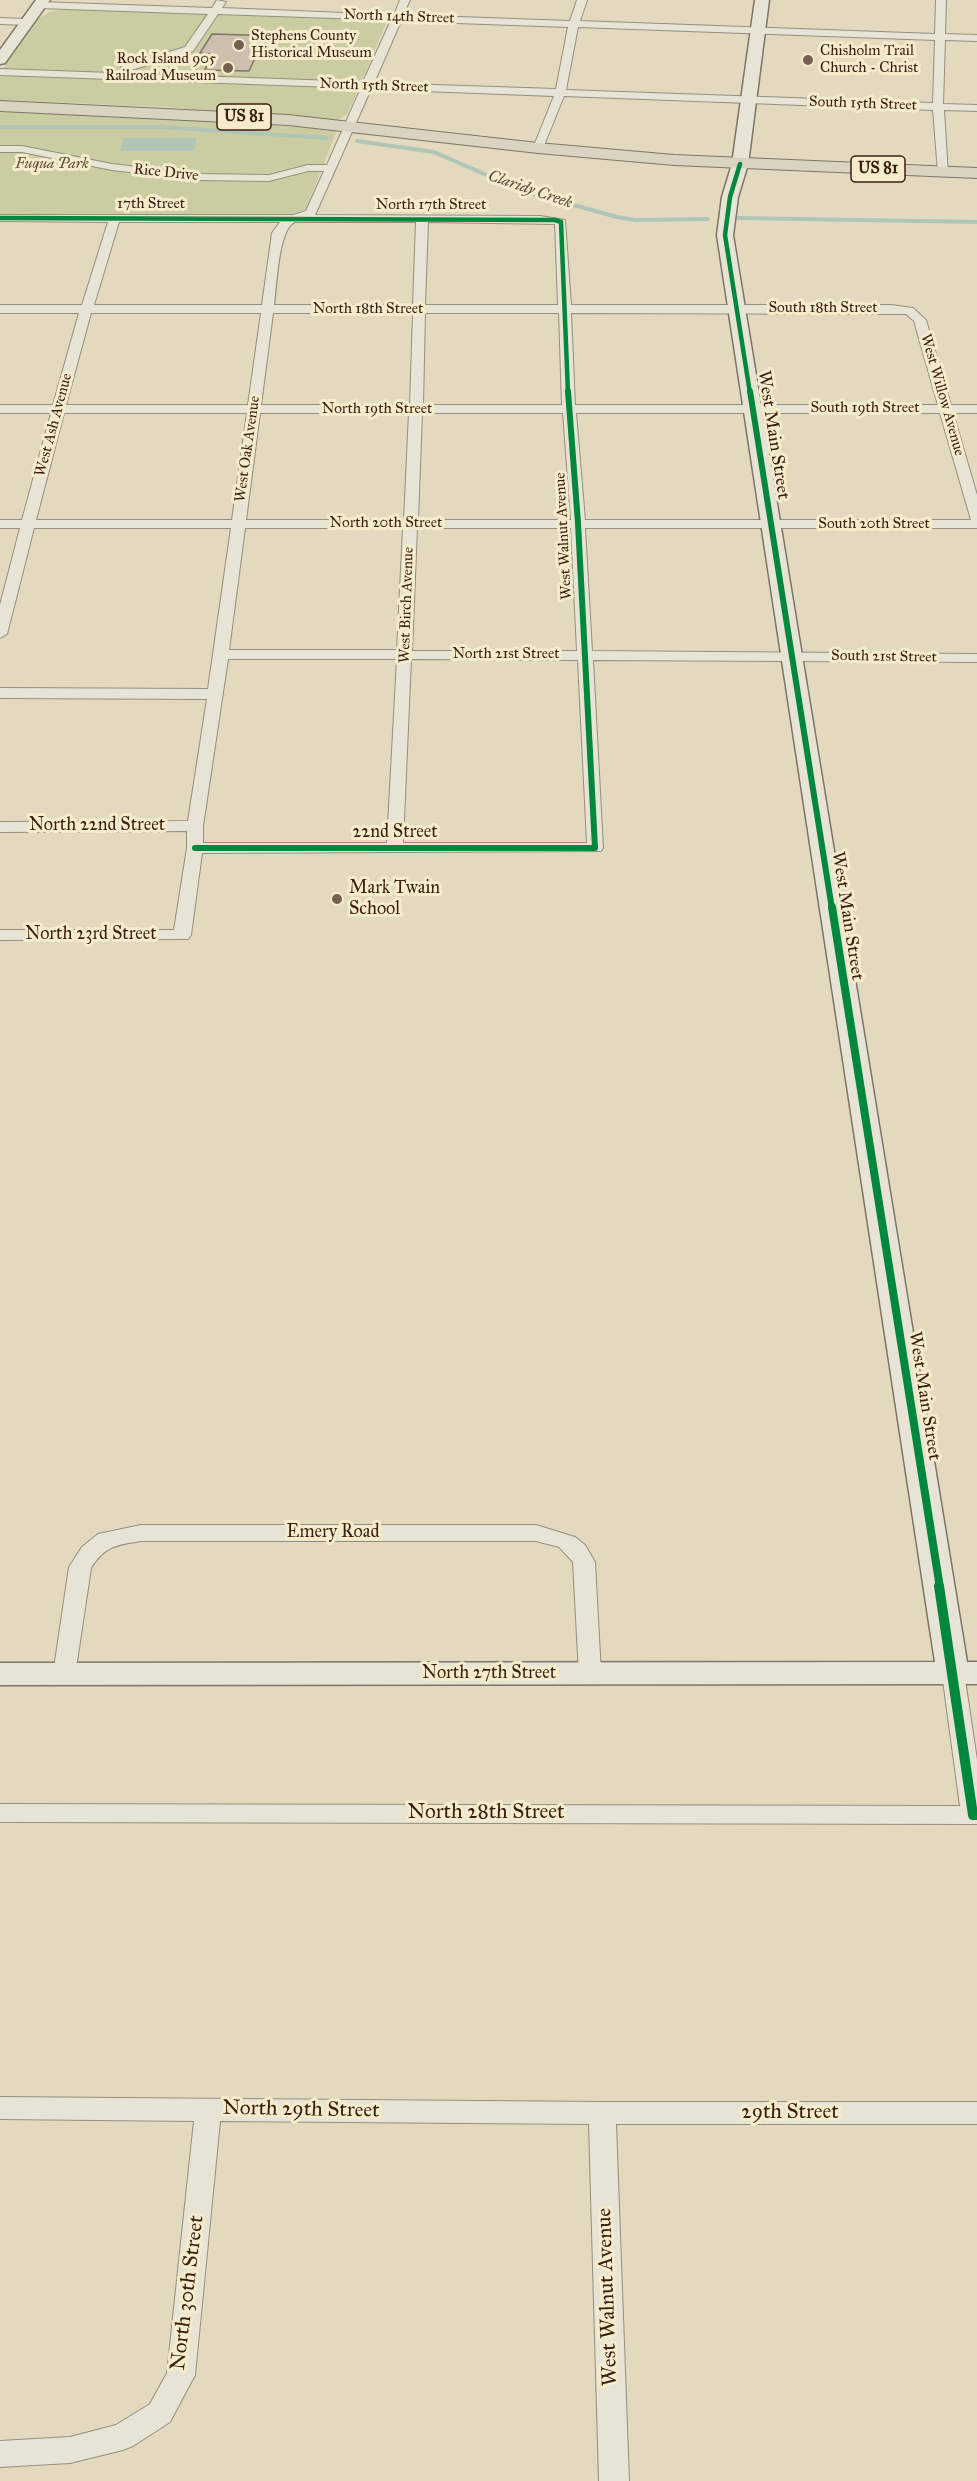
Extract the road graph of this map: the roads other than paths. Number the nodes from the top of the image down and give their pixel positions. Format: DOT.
graph roads {
  1 [pos="222,0"];
  2 [pos="405,0"];
  3 [pos="582,0"];
  4 [pos="762,0"];
  5 [pos="941,0"];
  6 [pos="41,2"];
  7 [pos="215,11"];
  8 [pos="398,17"];
  9 [pos="0,21"];
  10 [pos="27,21"];
  11 [pos="574,24"];
  12 [pos="759,29"];
  13 [pos="941,37"];
  14 [pos="977,38"];
  15 [pos="0,60"];
  16 [pos="0,72"];
  17 [pos="99,75"];
  18 [pos="367,85"];
  19 [pos="560,93"];
  20 [pos="748,99"];
  21 [pos="0,106"];
  22 [pos="938,107"];
  23 [pos="977,108"];
  24 [pos="350,126"];
  25 [pos="538,148"];
  26 [pos="0,149"];
  27 [pos="740,164"];
  28 [pos="332,168"];
  29 [pos="944,172"];
  30 [pos="977,173"];
  31 [pos="115,217"];
  32 [pos="0,218"];
  33 [pos="301,218"];
  34 [pos="422,218"];
  35 [pos="561,222"];
  36 [pos="736,308"];
  37 [pos="0,309"];
  38 [pos="269,309"];
  39 [pos="417,309"];
  40 [pos="564,309"];
  41 [pos="85,310"];
  42 [pos="909,311"];
  43 [pos="753,408"];
  44 [pos="946,408"];
  45 [pos="0,409"];
  46 [pos="416,409"];
  47 [pos="569,409"];
  48 [pos="977,409"];
  49 [pos="58,410"];
  50 [pos="253,410"];
  51 [pos="977,519"];
  52 [pos="238,523"];
  53 [pos="410,523"];
  54 [pos="578,523"];
  55 [pos="772,523"];
  56 [pos="0,524"];
  57 [pos="27,524"];
  58 [pos="977,524"];
  59 [pos="0,634"];
  60 [pos="221,654"];
  61 [pos="583,654"];
  62 [pos="405,655"];
  63 [pos="791,656"];
  64 [pos="977,658"];
  65 [pos="0,693"];
  66 [pos="215,693"];
  67 [pos="0,826"];
  68 [pos="195,826"];
  69 [pos="195,848"];
  70 [pos="395,848"];
  71 [pos="595,848"];
  72 [pos="0,935"];
  73 [pos="182,935"];
  74 [pos="965,1673"];
  75 [pos="0,1674"];
  76 [pos="590,1674"];
  77 [pos="64,1675"];
  78 [pos="0,1813"];
  79 [pos="975,1815"];
  80 [pos="0,2108"];
  81 [pos="208,2109"];
  82 [pos="602,2113"];
  83 [pos="977,2113"];
  84 [pos="0,2454"];
  85 [pos="614,2481"];
  1 -- 7 [label="street"];
  2 -- 8 [label="street, West Oak Avenue"];
  3 -- 11 [label="street"];
  4 -- 12 [label="street, West Main Street"];
  5 -- 13 [label="street"];
  6 -- 7 [label="street, North 14th Street"];
  6 -- 10 [label="street"];
  7 -- 8 [label="street, North 14th Street"];
  7 -- 17 [label="street"];
  8 -- 11 [label="street, North 14th Street"];
  8 -- 18 [label="street, West Oak Avenue"];
  9 -- 10 [label="street"];
  10 -- 15 [label="street"];
  11 -- 12 [label="street, North 14th Street"];
  11 -- 19 [label="street"];
  12 -- 13 [label="street, North 14th Street"];
  12 -- 20 [label="street, West Main Street"];
  13 -- 14 [label="street, North 14th Street"];
  13 -- 22 [label="street"];
  16 -- 17 [label="street, North 15th Street"];
  17 -- 18 [label="street, North 15th Street"];
  18 -- 19 [label="street, North 15th Street"];
  18 -- 24 [label="street, West Oak Avenue"];
  19 -- 20 [label="street, North 15th Street"];
  19 -- 25 [label="street"];
  20 -- 22 [label="street, South 15th Street"];
  20 -- 27 [label="street, West Main Street"];
  21 -- 24 [label="main road, US 81"];
  22 -- 23 [label="street, South 15th Street"];
  22 -- 29 [label="street"];
  24 -- 25 [label="main road, US 81"];
  24 -- 28 [label="street, West Oak Avenue"];
  25 -- 27 [label="main road, US 81"];
  26 -- 28 [label="street, Rice Drive"];
  27 -- 29 [label="main road, US 81"];
  27 -- 36 [label="street, West Main Street"];
  28 -- 33 [label="street, West Oak Avenue"];
  29 -- 30 [label="main road, US 81"];
  31 -- 32 [label="street, 17th Street"];
  31 -- 33 [label="street, 17th Street"];
  31 -- 41 [label="street, West Ash Avenue"];
  33 -- 34 [label="street, North 17th Street"];
  33 -- 38 [label="street, West Oak Avenue"];
  34 -- 35 [label="street, North 17th Street"];
  34 -- 39 [label="street, West Birch Avenue"];
  35 -- 40 [label="street, West Walnut Avenue"];
  36 -- 40 [label="street, North 18th Street"];
  36 -- 42 [label="street, South 18th Street"];
  36 -- 43 [label="street, West Main Street"];
  37 -- 41 [label="street, North 18th Street"];
  38 -- 39 [label="street, North 18th Street"];
  38 -- 41 [label="street, North 18th Street"];
  38 -- 50 [label="street, West Oak Avenue"];
  39 -- 40 [label="street, North 18th Street"];
  39 -- 46 [label="street, West Birch Avenue"];
  40 -- 47 [label="street, West Walnut Avenue"];
  41 -- 49 [label="street, West Ash Avenue"];
  42 -- 44 [label="street, West Willow Avenue"];
  43 -- 44 [label="street, South 19th Street"];
  43 -- 47 [label="street, North 19th Street"];
  43 -- 55 [label="street, West Main Street"];
  44 -- 48 [label="street, South 19th Street"];
  44 -- 51 [label="street, West Willow Avenue"];
  45 -- 49 [label="street, North 19th Street"];
  46 -- 47 [label="street, North 19th Street"];
  46 -- 50 [label="street, North 19th Street"];
  46 -- 53 [label="street, West Birch Avenue"];
  47 -- 54 [label="street, West Walnut Avenue"];
  49 -- 50 [label="street, North 19th Street"];
  49 -- 57 [label="street, West Ash Avenue"];
  50 -- 52 [label="street, West Oak Avenue"];
  52 -- 53 [label="street, North 20th Street"];
  52 -- 57 [label="street, North 20th Street"];
  52 -- 60 [label="street, West Oak Avenue"];
  53 -- 54 [label="street, North 20th Street"];
  53 -- 62 [label="street, West Birch Avenue"];
  54 -- 55 [label="street, North 20th Street"];
  54 -- 61 [label="street, West Walnut Avenue"];
  55 -- 58 [label="street, South 20th Street"];
  55 -- 63 [label="street, West Main Street"];
  56 -- 57 [label="street, North 20th Street"];
  57 -- 59 [label="street, West Ash Avenue"];
  60 -- 62 [label="street, North 21st Street"];
  60 -- 66 [label="street, West Oak Avenue"];
  61 -- 62 [label="street, North 21st Street"];
  61 -- 63 [label="street, North 21st Street"];
  61 -- 71 [label="street, West Walnut Avenue"];
  62 -- 70 [label="street, West Birch Avenue"];
  63 -- 64 [label="street, South 21st Street"];
  63 -- 74 [label="street, West Main Street"];
  65 -- 66 [label="street"];
  66 -- 68 [label="street, West Oak Avenue"];
  67 -- 68 [label="street, North 22nd Street"];
  68 -- 69 [label="street, West Oak Avenue"];
  69 -- 70 [label="street, 22nd Street"];
  69 -- 73 [label="street, West Oak Avenue"];
  70 -- 71 [label="street, 22nd Street"];
  72 -- 73 [label="street, North 23rd Street"];
  74 -- 76 [label="street, North 27th Street"];
  74 -- 79 [label="street"];
  75 -- 77 [label="street, North 27th Street"];
  76 -- 77 [label="street, North 27th Street"];
  76 -- 77 [label="street, Emery Road"];
  78 -- 79 [label="street, North 28th Street"];
  80 -- 81 [label="street, North 29th Street"];
  81 -- 82 [label="street, North 29th Street"];
  81 -- 84 [label="street, North 30th Street"];
  82 -- 83 [label="street, 29th Street"];
  82 -- 85 [label="street, West Walnut Avenue"];
}
